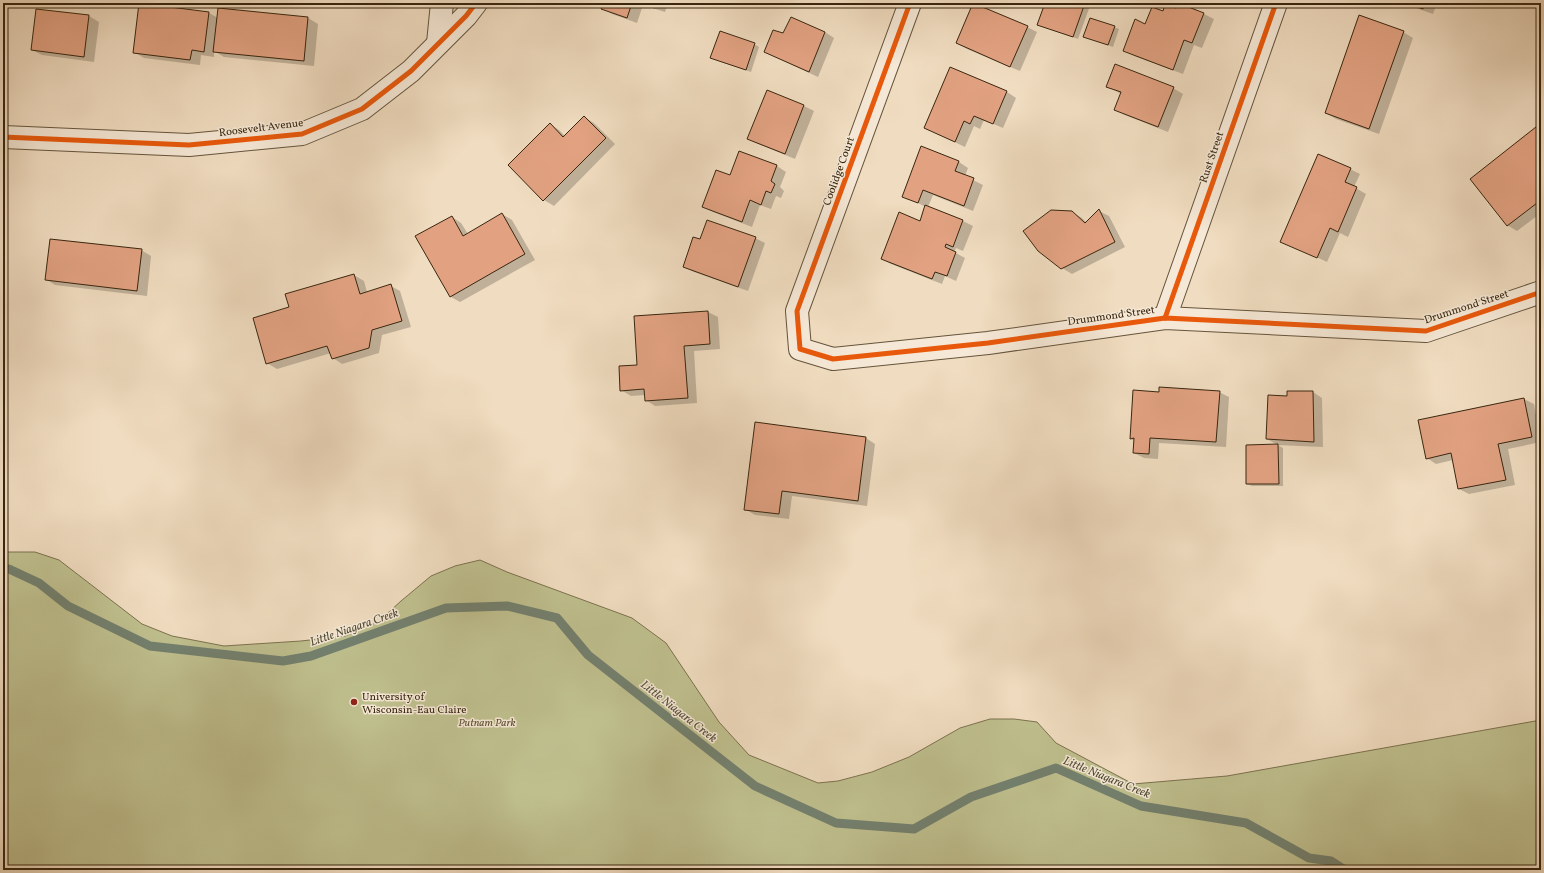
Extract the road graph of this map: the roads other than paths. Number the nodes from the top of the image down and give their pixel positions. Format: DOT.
graph roads {
  1 [pos="442,3"];
  2 [pos="476,3"];
  3 [pos="910,3"];
  4 [pos="1276,3"];
  5 [pos="438,43"];
  6 [pos="3,137"];
  7 [pos="1541,292"];
  8 [pos="1165,318"];
  9 [pos="800,349"];
  1 -- 5 [label="street"];
  2 -- 5 [label="street, Roosevelt Avenue"];
  3 -- 9 [label="street, Coolidge Court"];
  4 -- 8 [label="street, Rust Street"];
  5 -- 6 [label="street, Roosevelt Avenue"];
  7 -- 8 [label="street, Drummond Street"];
  8 -- 9 [label="street, Drummond Street"];
}
